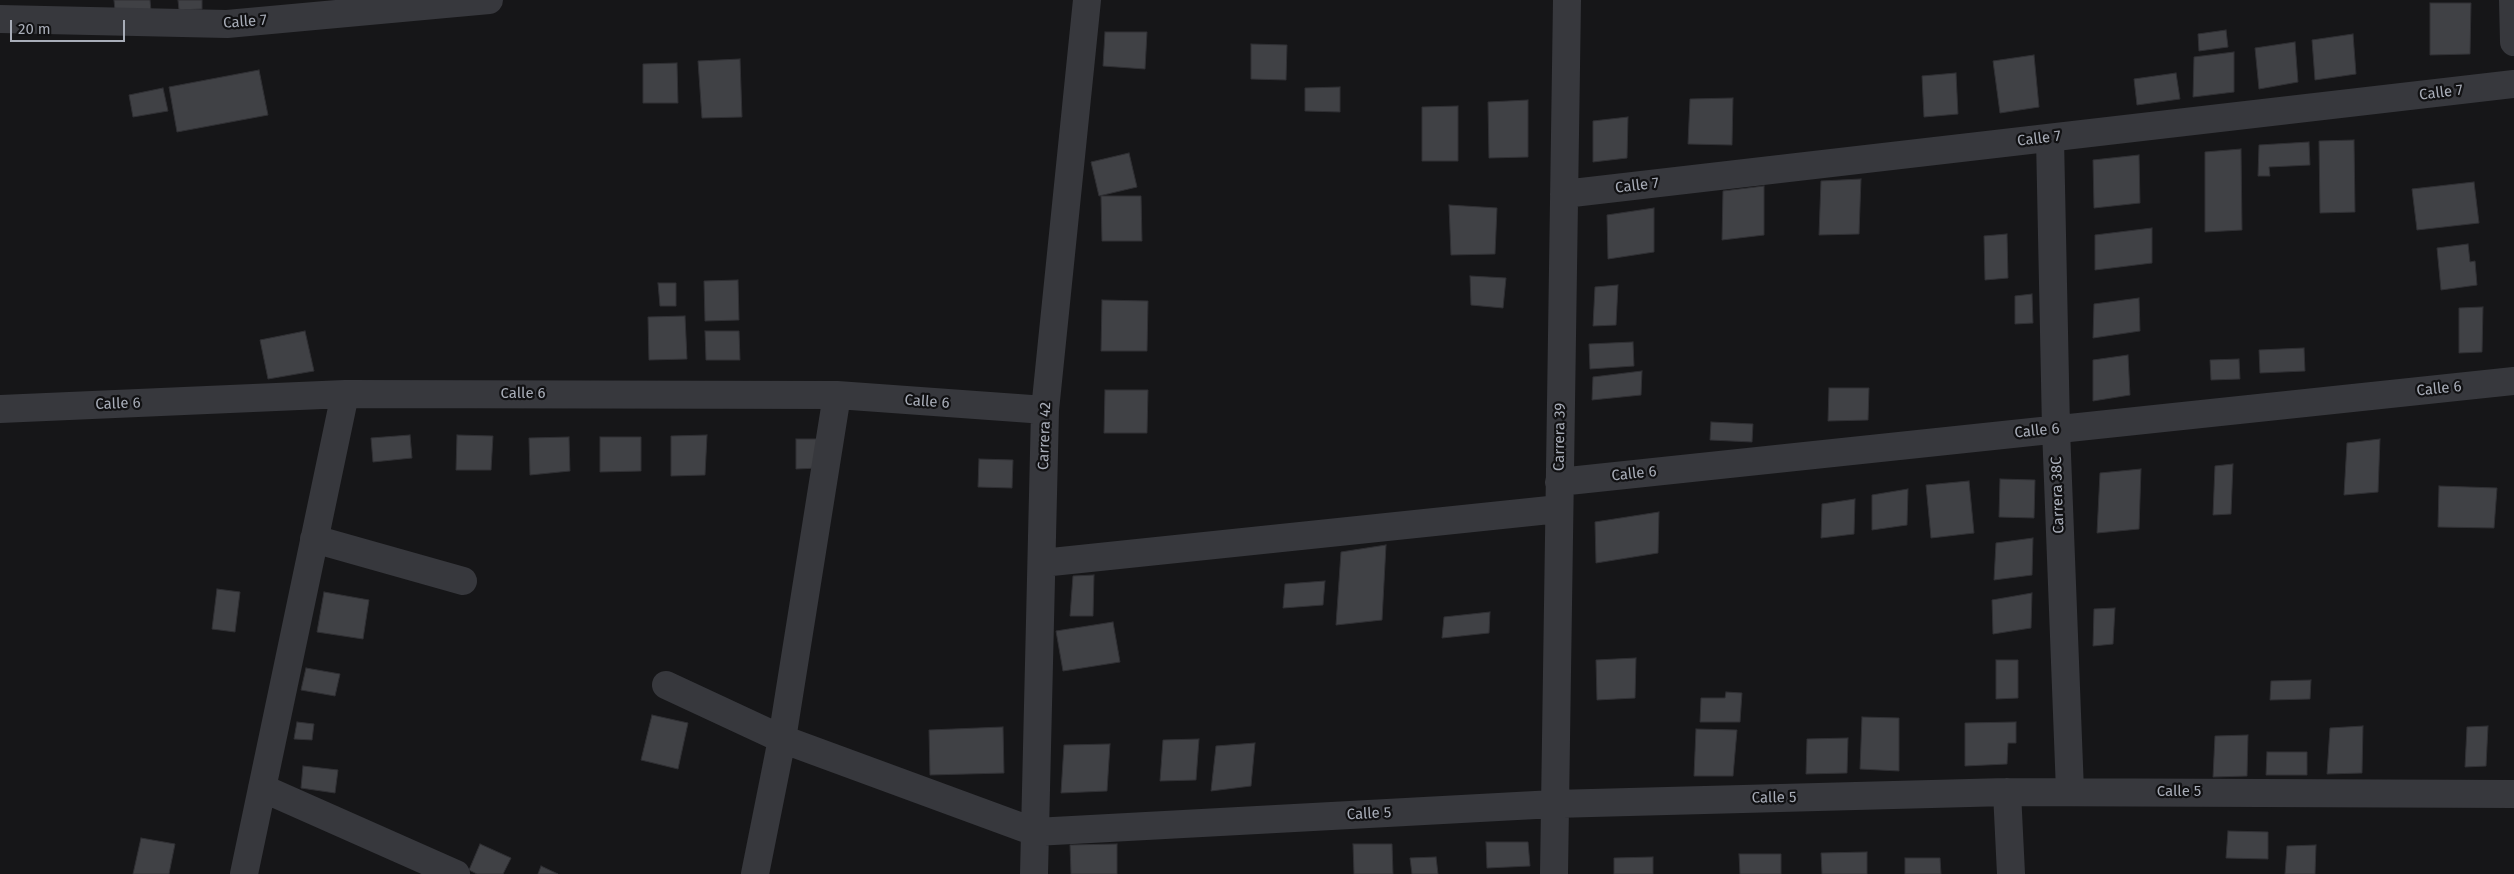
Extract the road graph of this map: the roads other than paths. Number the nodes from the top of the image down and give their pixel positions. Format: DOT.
graph roads {
  1 [pos="489,0"];
  2 [pos="1087,0"];
  3 [pos="1567,0"];
  4 [pos="2513,0"];
  5 [pos="0,19"];
  6 [pos="2514,42"];
  7 [pos="2514,84"];
  8 [pos="2050,138"];
  9 [pos="1564,194"];
  10 [pos="2514,381"];
  11 [pos="344,394"];
  12 [pos="837,395"];
  13 [pos="0,409"];
  14 [pos="1045,410"];
  15 [pos="2056,429"];
  16 [pos="1559,482"];
  17 [pos="1559,509"];
  18 [pos="314,539"];
  19 [pos="1042,563"];
  20 [pos="463,581"];
  21 [pos="666,685"];
  22 [pos="782,739"];
  23 [pos="262,788"];
  24 [pos="2070,791"];
  25 [pos="2006,792"];
  26 [pos="2514,794"];
  27 [pos="1554,804"];
  28 [pos="1034,832"];
  29 [pos="244,874"];
  30 [pos="456,874"];
  31 [pos="756,874"];
  32 [pos="1034,874"];
  33 [pos="1554,874"];
  34 [pos="2011,874"];
  1 -- 5 [label="street, Calle 7"];
  2 -- 14 [label="street, Carrera 42"];
  3 -- 9 [label="street, Carrera 39"];
  4 -- 6 [label="street"];
  7 -- 8 [label="street, Calle 7"];
  8 -- 9 [label="street, Calle 7"];
  8 -- 15 [label="street, Carrera 38C"];
  9 -- 16 [label="street, Carrera 39"];
  10 -- 15 [label="street, Calle 6"];
  11 -- 12 [label="street, Calle 6"];
  11 -- 13 [label="street, Calle 6"];
  11 -- 18 [label="street"];
  12 -- 14 [label="street, Calle 6"];
  12 -- 22 [label="street"];
  14 -- 19 [label="street, Carrera 42"];
  15 -- 16 [label="street, Calle 6"];
  15 -- 24 [label="street, Carrera 38C"];
  16 -- 17 [label="street, Carrera 39"];
  17 -- 19 [label="street"];
  17 -- 27 [label="street, Carrera 39"];
  18 -- 20 [label="street"];
  18 -- 23 [label="street"];
  19 -- 28 [label="street, Carrera 42"];
  21 -- 22 [label="street"];
  22 -- 28 [label="street"];
  22 -- 31 [label="street"];
  23 -- 29 [label="street"];
  23 -- 30 [label="street"];
  24 -- 25 [label="street, Calle 5"];
  24 -- 26 [label="street, Calle 5"];
  25 -- 27 [label="street, Calle 5"];
  25 -- 34 [label="street"];
  27 -- 28 [label="street, Calle 5"];
  27 -- 33 [label="street, Carrera 39"];
  28 -- 32 [label="street, Carrera 42"];
}
